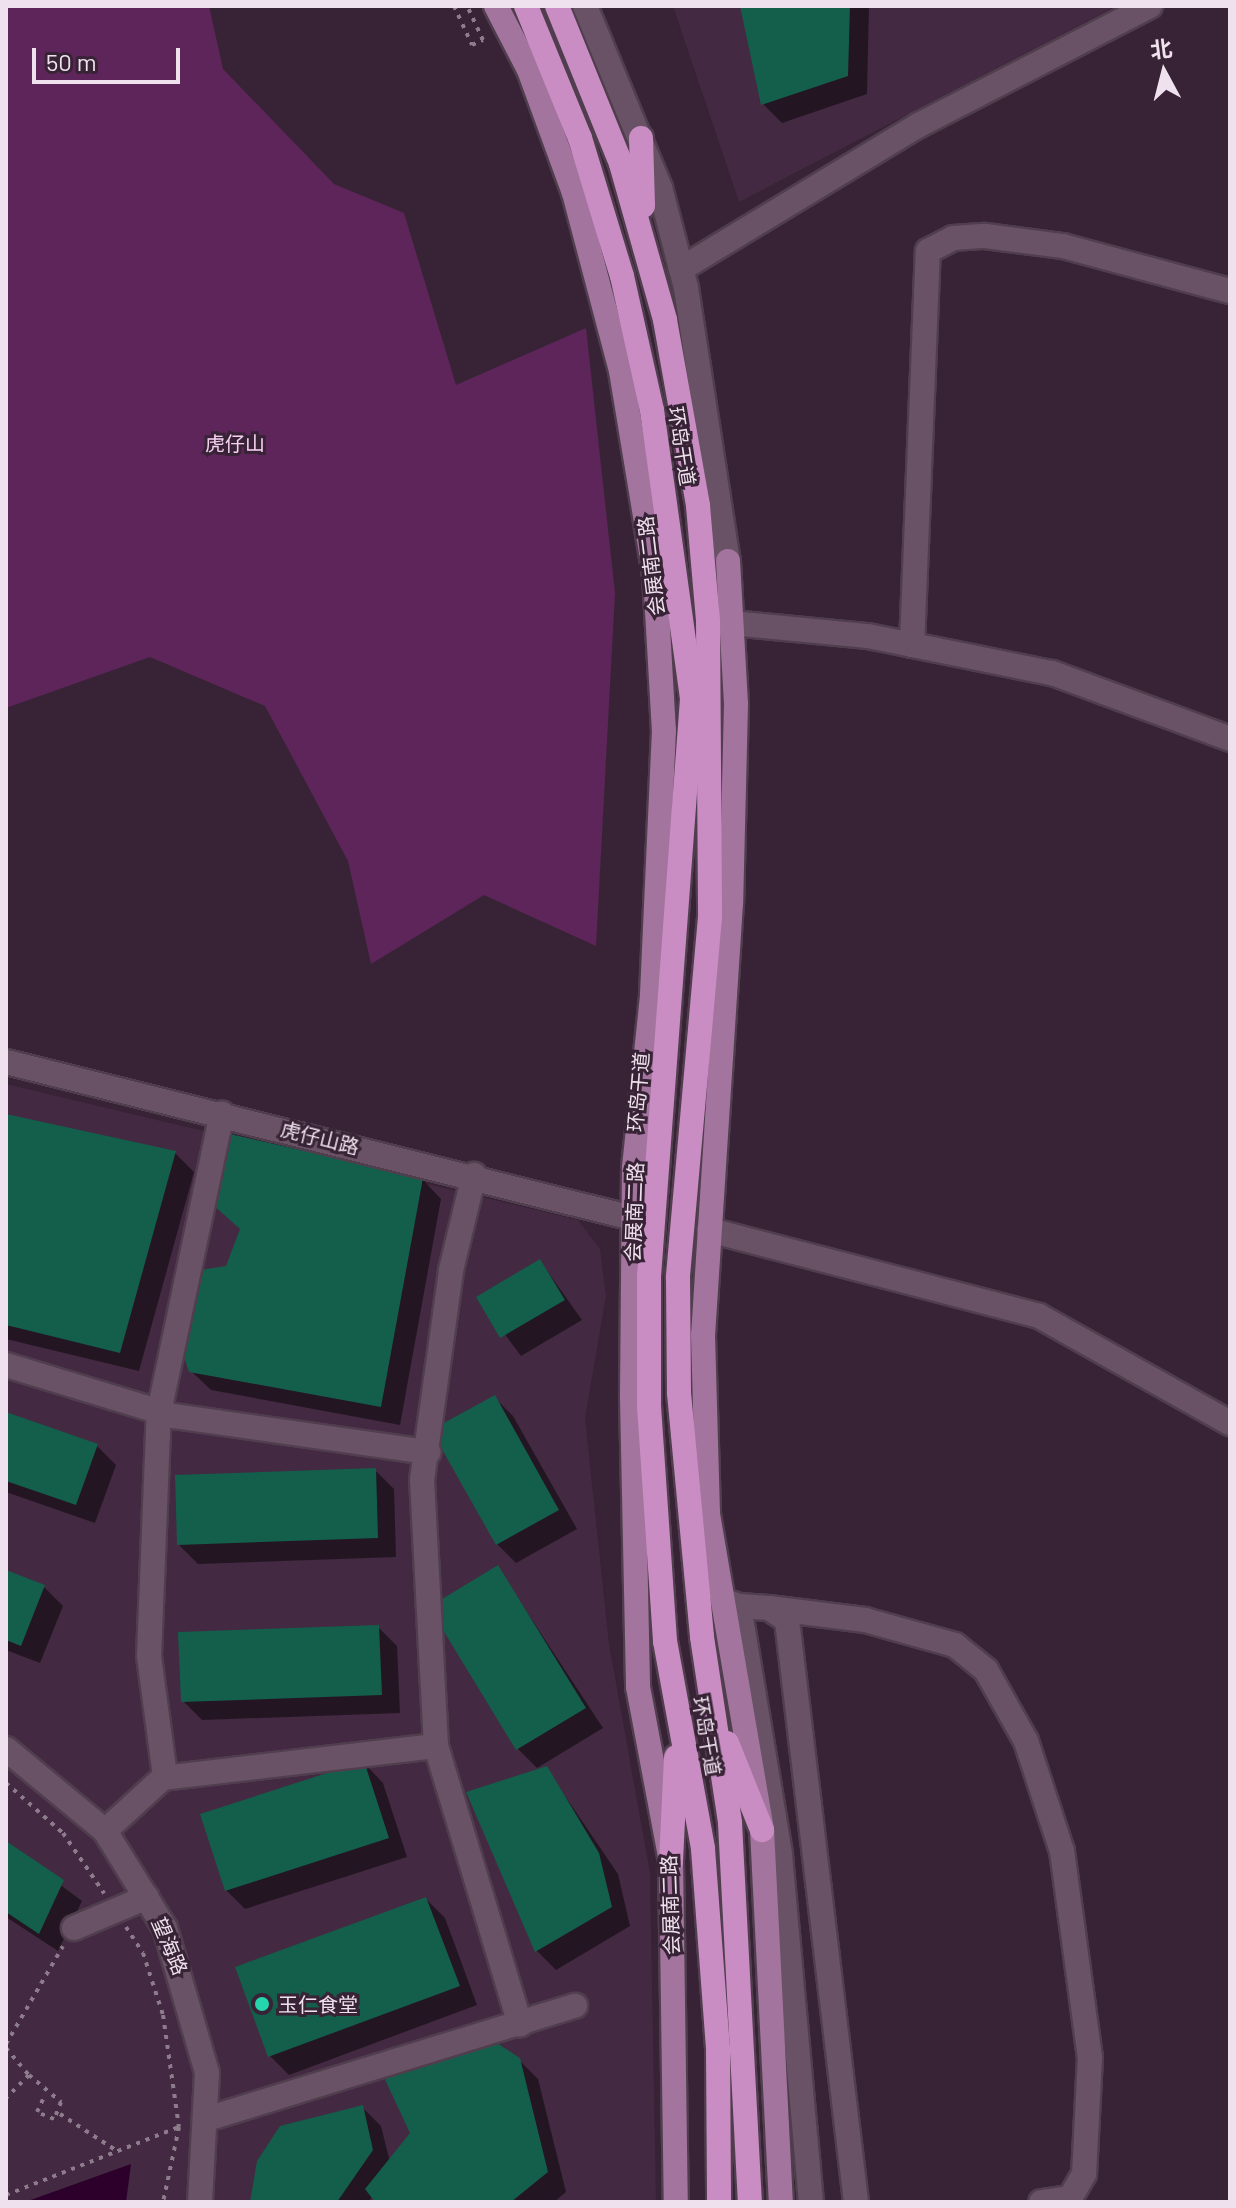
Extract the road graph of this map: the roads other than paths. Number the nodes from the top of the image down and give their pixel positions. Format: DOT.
graph roads {
  1 [pos="496,6"];
  2 [pos="526,6"];
  3 [pos="557,6"];
  4 [pos="585,6"];
  5 [pos="1150,6"];
  6 [pos="641,138"];
  7 [pos="644,236"];
  8 [pos="681,269"];
  9 [pos="1230,291"];
  10 [pos="728,561"];
  11 [pos="720,622"];
  12 [pos="912,645"];
  13 [pos="1230,739"];
  14 [pos="6,1062"];
  15 [pos="222,1114"];
  16 [pos="474,1175"];
  17 [pos="632,1218"];
  18 [pos="709,1230"];
  19 [pos="6,1365"];
  20 [pos="159,1412"];
  21 [pos="1230,1423"];
  22 [pos="428,1452"];
  23 [pos="729,1602"];
  24 [pos="769,1608"];
  25 [pos="712,1705"];
  26 [pos="678,1715"];
  27 [pos="436,1746"];
  28 [pos="6,1749"];
  29 [pos="163,1778"];
  30 [pos="762,1830"];
  31 [pos="105,1831"];
  32 [pos="671,1861"];
  33 [pos="147,1897"];
  34 [pos="74,1928"];
  35 [pos="575,2006"];
  36 [pos="520,2025"];
  37 [pos="210,2118"];
  38 [pos="200,2202"];
  39 [pos="676,2202"];
  40 [pos="719,2202"];
  41 [pos="750,2202"];
  42 [pos="781,2202"];
  43 [pos="811,2202"];
  44 [pos="856,2202"];
  45 [pos="1041,2202"];
  1 -- 17 [label="main road, 会展南二路"];
  2 -- 26 [label="highway, 环岛干道"];
  3 -- 7 [label="highway, 环岛干道"];
  4 -- 6 [label="street"];
  5 -- 8 [label="street"];
  6 -- 7 [label="highway"];
  6 -- 8 [label="street"];
  7 -- 11 [label="highway, 环岛干道"];
  8 -- 10 [label="street"];
  9 -- 12 [label="street"];
  10 -- 11 [label="main road"];
  11 -- 12 [label="street"];
  11 -- 18 [label="main road"];
  11 -- 25 [label="highway, 环岛干道"];
  12 -- 13 [label="street"];
  14 -- 15 [label="street, 虎仔山路"];
  15 -- 16 [label="street, 虎仔山路"];
  15 -- 20 [label="street"];
  16 -- 17 [label="street, 虎仔山路"];
  16 -- 22 [label="street"];
  17 -- 32 [label="main road, 会展南二路"];
  18 -- 21 [label="street"];
  18 -- 23 [label="main road"];
  19 -- 20 [label="street"];
  20 -- 22 [label="street"];
  20 -- 29 [label="street"];
  22 -- 27 [label="street"];
  23 -- 24 [label="street"];
  23 -- 30 [label="main road"];
  23 -- 43 [label="street"];
  24 -- 44 [label="street"];
  24 -- 45 [label="street"];
  25 -- 30 [label="highway"];
  25 -- 41 [label="highway, 环岛干道"];
  26 -- 32 [label="highway"];
  26 -- 40 [label="highway, 环岛干道"];
  27 -- 29 [label="street"];
  27 -- 36 [label="street"];
  28 -- 31 [label="street, 望海路"];
  29 -- 31 [label="street"];
  30 -- 42 [label="main road"];
  31 -- 33 [label="street, 望海路"];
  32 -- 39 [label="main road, 会展南二路"];
  33 -- 34 [label="street"];
  33 -- 37 [label="street, 望海路"];
  35 -- 36 [label="street"];
  36 -- 37 [label="street"];
  37 -- 38 [label="street, 望海路"];
}
